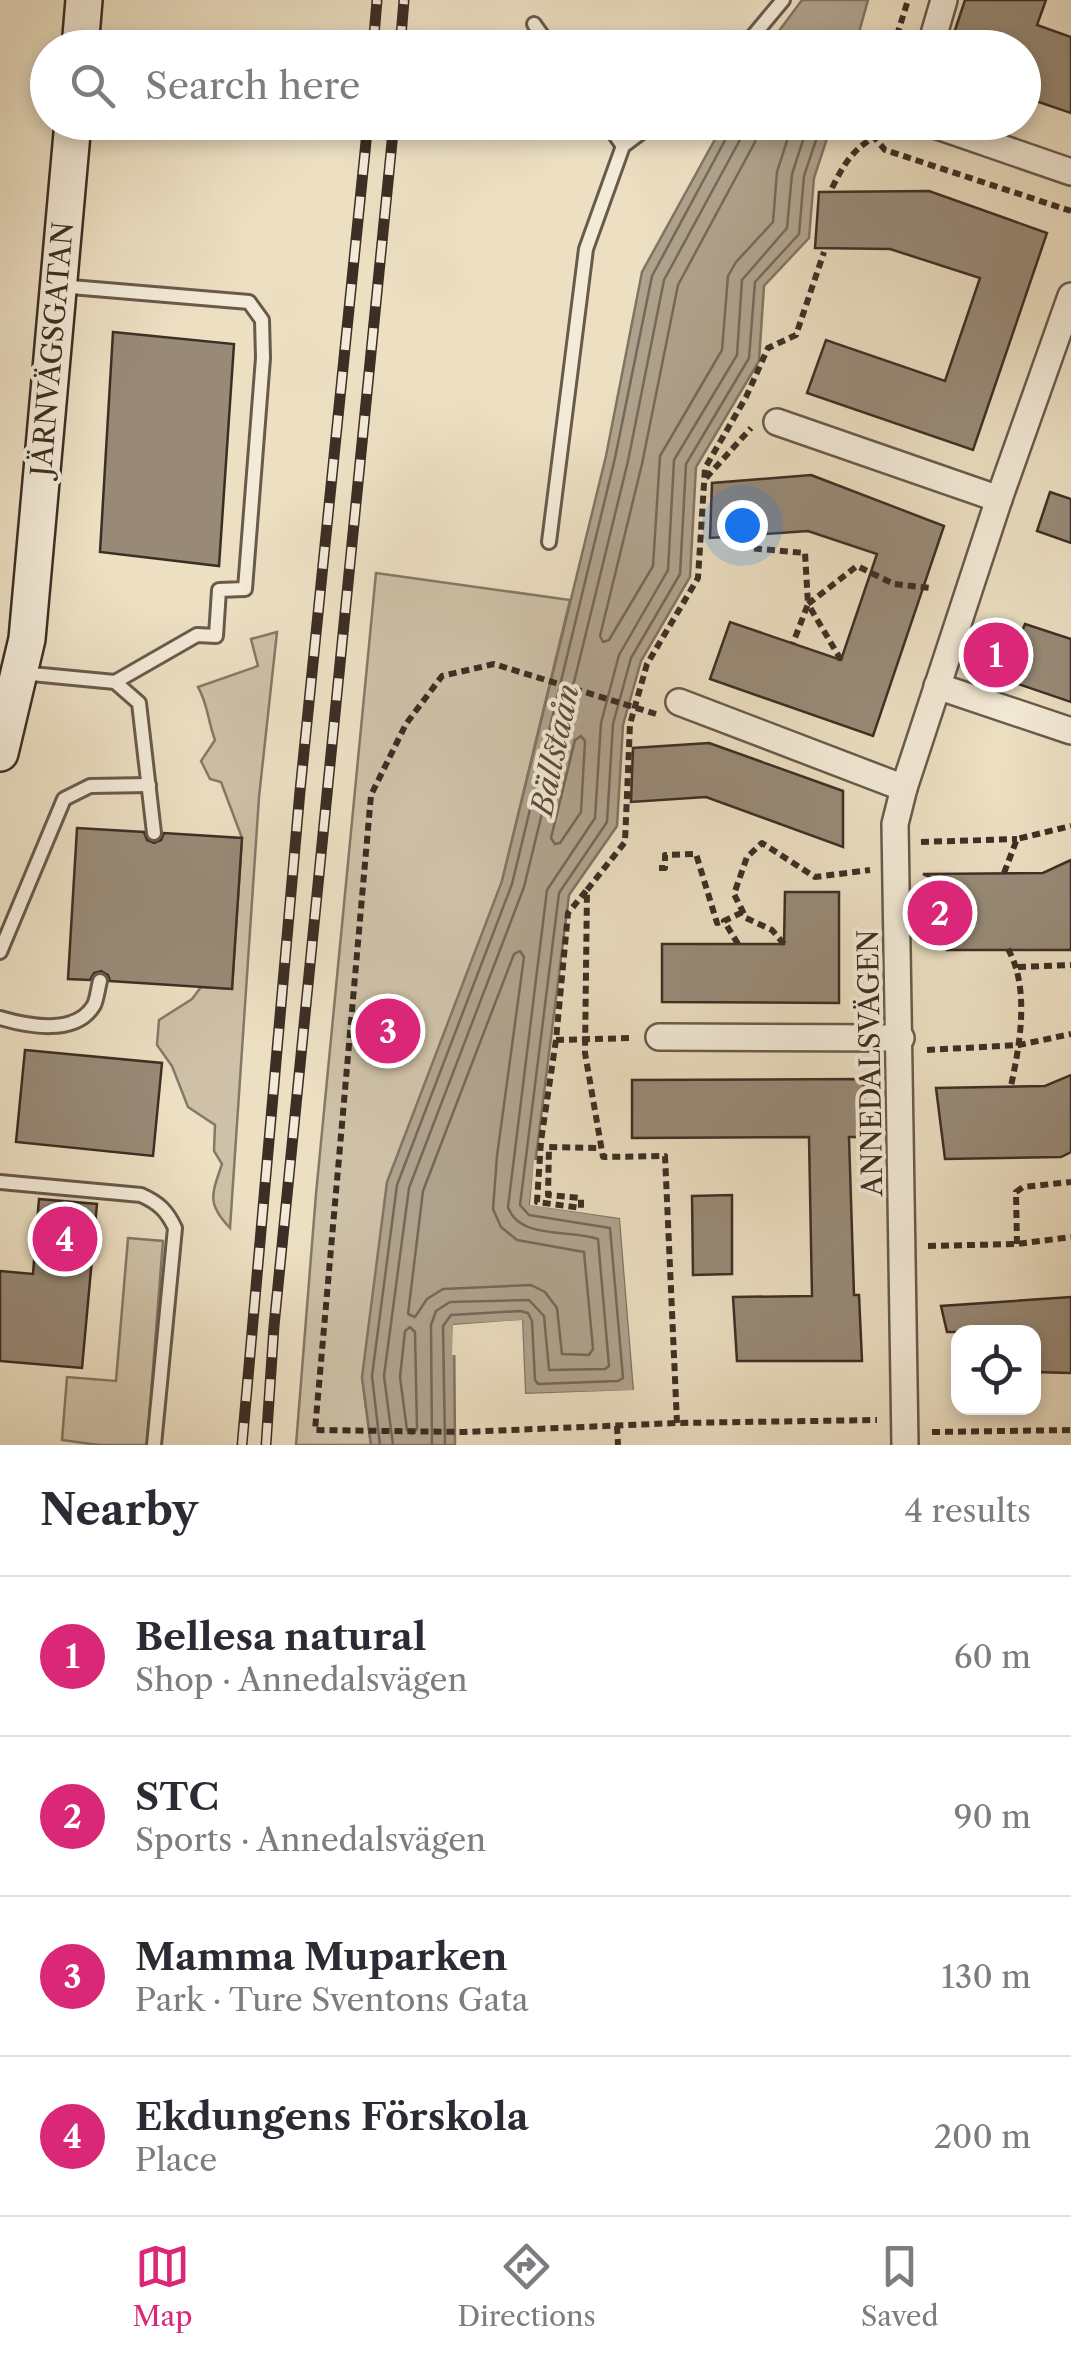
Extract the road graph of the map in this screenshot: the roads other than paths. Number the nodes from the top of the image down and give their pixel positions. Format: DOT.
graph roads {
  1 [pos="84,0"];
  2 [pos="782,0"];
  3 [pos="944,0"];
  4 [pos="534,24"];
  5 [pos="82,30"];
  6 [pos="538,30"];
  7 [pos="757,30"];
  8 [pos="935,30"];
  9 [pos="71,140"];
  10 [pos="619,140"];
  11 [pos="631,140"];
  12 [pos="978,140"];
  13 [pos="623,146"];
  14 [pos="1071,172"];
  15 [pos="58,286"];
  16 [pos="1071,296"];
  17 [pos="768,421"];
  18 [pos="999,499"];
  19 [pos="549,542"];
  20 [pos="15,650"];
  21 [pos="115,682"];
  22 [pos="937,686"];
  23 [pos="679,702"];
  24 [pos="1071,731"];
  25 [pos="0,752"];
  26 [pos="149,785"];
  27 [pos="904,788"];
  28 [pos="154,833"];
  29 [pos="0,952"];
  30 [pos="100,981"];
  31 [pos="0,1018"];
  32 [pos="659,1037"];
  33 [pos="900,1044"];
  34 [pos="0,1182"];
  35 [pos="904,1432"];
  36 [pos="154,1445"];
  1 -- 5 [label="street"];
  2 -- 7 [label="lane"];
  3 -- 8 [label="street"];
  4 -- 6 [label="lane"];
  9 -- 15 [label="street, JÄRNVÄGSGATAN"];
  10 -- 13 [label="lane"];
  11 -- 13 [label="lane"];
  12 -- 14 [label="street"];
  13 -- 19 [label="lane"];
  15 -- 20 [label="street, JÄRNVÄGSGATAN"];
  15 -- 21 [label="lane"];
  16 -- 18 [label="street, ANNEDALSVÄGEN"];
  17 -- 18 [label="street"];
  18 -- 22 [label="street, ANNEDALSVÄGEN"];
  20 -- 21 [label="lane"];
  20 -- 25 [label="street, JÄRNVÄGSGATAN"];
  21 -- 26 [label="lane"];
  22 -- 24 [label="street"];
  22 -- 27 [label="street, ANNEDALSVÄGEN"];
  23 -- 27 [label="street"];
  26 -- 28 [label="lane"];
  26 -- 29 [label="lane"];
  27 -- 33 [label="street, ANNEDALSVÄGEN"];
  30 -- 31 [label="lane"];
  32 -- 33 [label="street"];
  33 -- 35 [label="street, ANNEDALSVÄGEN"];
  34 -- 36 [label="lane"];
}
